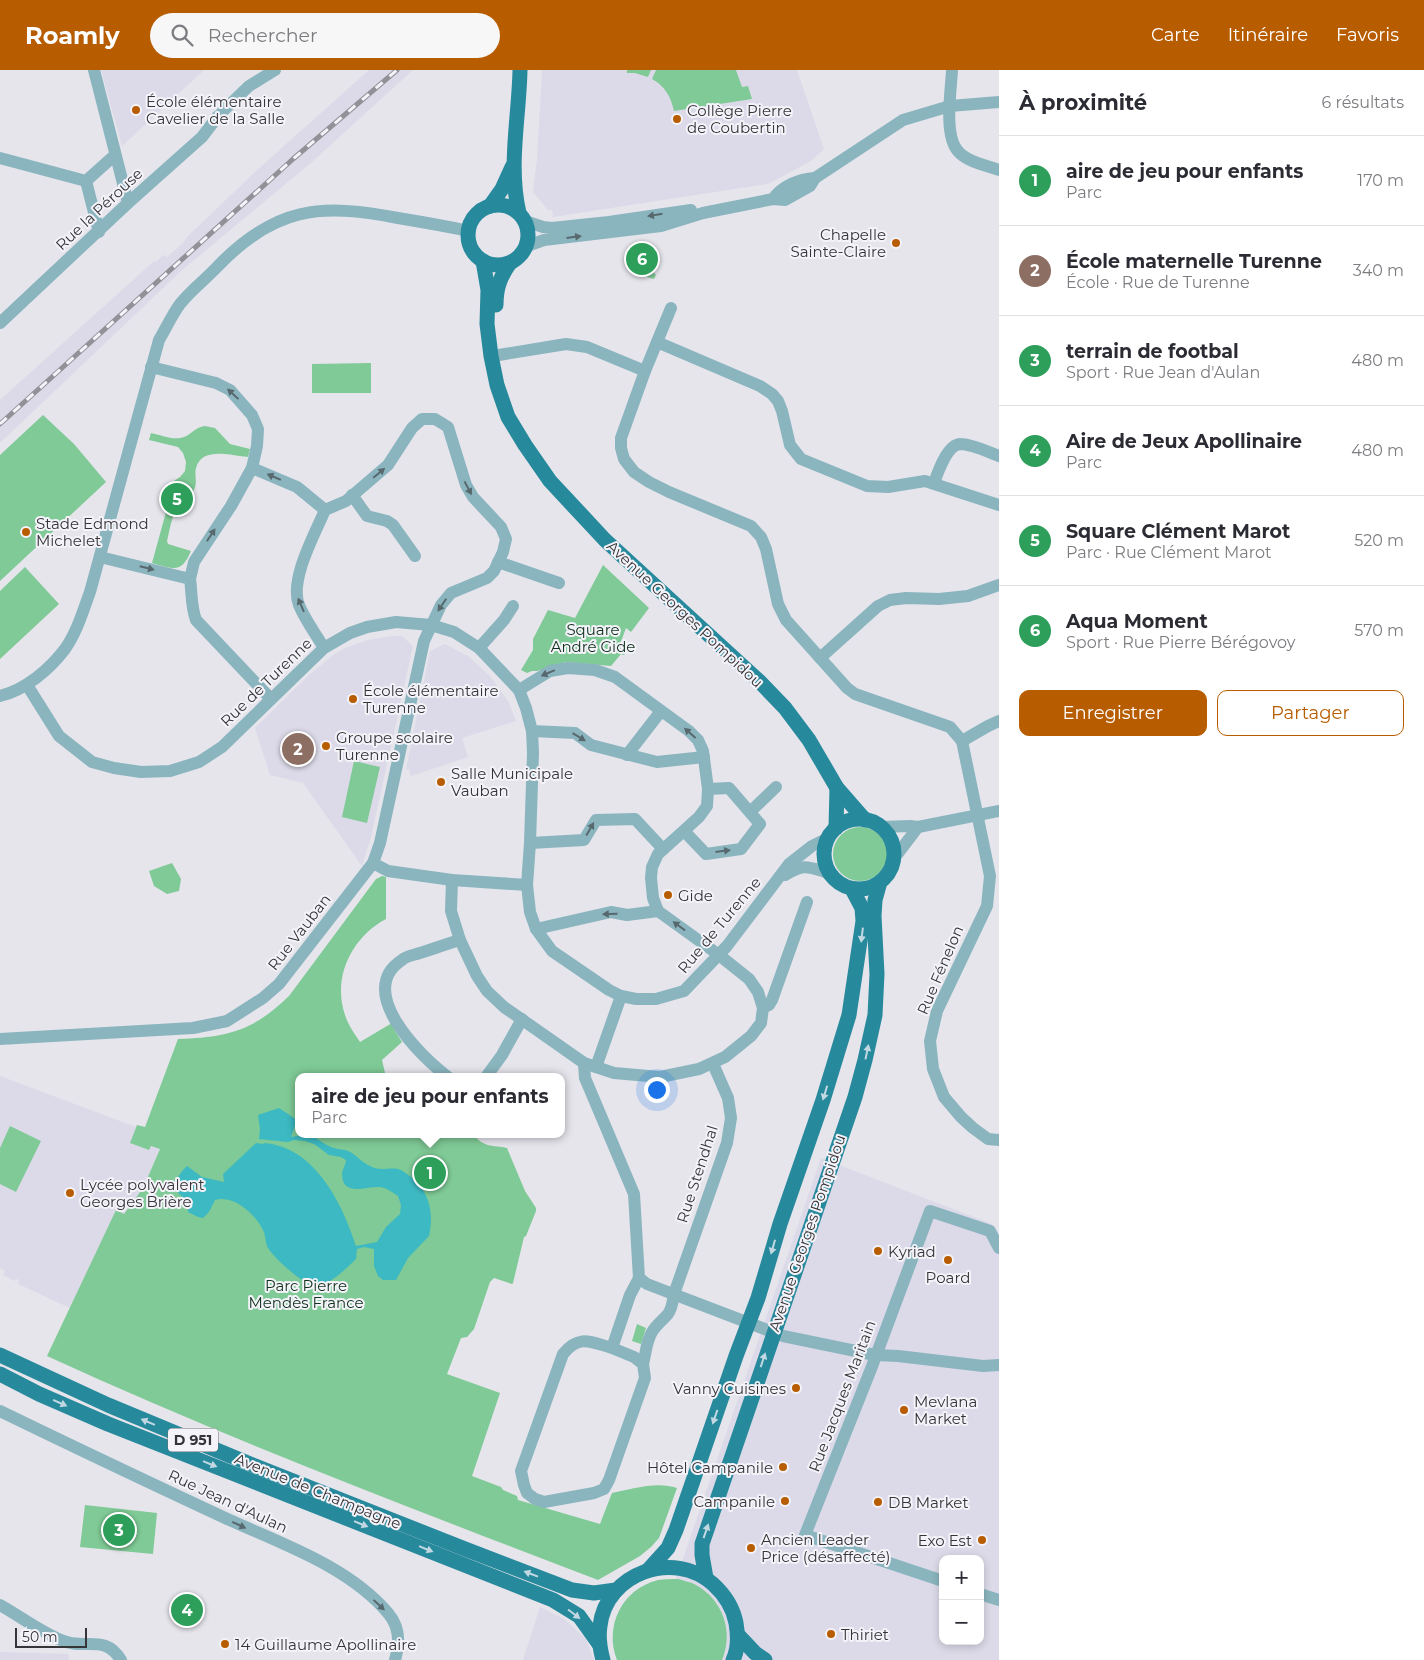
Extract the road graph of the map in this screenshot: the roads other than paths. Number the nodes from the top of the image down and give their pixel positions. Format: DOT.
graph roads {
  1 [pos="94,70"];
  2 [pos="275,70"];
  3 [pos="520,70"];
  4 [pos="952,70"];
  5 [pos="999,102"];
  6 [pos="950,106"];
  7 [pos="115,155"];
  8 [pos="0,158"];
  9 [pos="514,163"];
  10 [pos="999,170"];
  11 [pos="86,181"];
  12 [pos="128,203"];
  13 [pos="490,206"];
  14 [pos="703,213"];
  15 [pos="522,217"];
  16 [pos="469,231"];
  17 [pos="99,232"];
  18 [pos="527,246"];
  19 [pos="483,261"];
  20 [pos="510,263"];
  21 [pos="671,308"];
  22 [pos="0,323"];
  23 [pos="657,342"];
  24 [pos="500,355"];
  25 [pos="151,367"];
  26 [pos="645,371"];
  27 [pos="525,445"];
  28 [pos="999,456"];
  29 [pos="252,468"];
  30 [pos="934,483"];
  31 [pos="352,496"];
  32 [pos="999,504"];
  33 [pos="325,510"];
  34 [pos="416,556"];
  35 [pos="100,557"];
  36 [pos="498,562"];
  37 [pos="190,578"];
  38 [pos="559,583"];
  39 [pos="999,585"];
  40 [pos="513,606"];
  41 [pos="431,625"];
  42 [pos="324,648"];
  43 [pos="479,648"];
  44 [pos="820,658"];
  45 [pos="27,685"];
  46 [pos="519,690"];
  47 [pos="0,696"];
  48 [pos="272,699"];
  49 [pos="661,711"];
  50 [pos="999,722"];
  51 [pos="532,731"];
  52 [pos="962,742"];
  53 [pos="628,754"];
  54 [pos="704,757"];
  55 [pos="776,787"];
  56 [pos="836,788"];
  57 [pos="708,789"];
  58 [pos="999,811"];
  59 [pos="750,812"];
  60 [pos="977,816"];
  61 [pos="865,820"];
  62 [pos="918,827"];
  63 [pos="881,828"];
  64 [pos="684,831"];
  65 [pos="832,833"];
  66 [pos="530,843"];
  67 [pos="663,849"];
  68 [pos="893,860"];
  69 [pos="373,863"];
  70 [pos="830,874"];
  71 [pos="780,878"];
  72 [pos="452,880"];
  73 [pos="880,882"];
  74 [pos="527,885"];
  75 [pos="852,889"];
  76 [pos="993,897"];
  77 [pos="807,902"];
  78 [pos="658,911"];
  79 [pos="536,929"];
  80 [pos="460,940"];
  81 [pos="719,955"];
  82 [pos="621,996"];
  83 [pos="763,1008"];
  84 [pos="522,1019"];
  85 [pos="0,1039"];
  86 [pos="713,1064"];
  87 [pos="590,1065"];
  88 [pos="443,1073"];
  89 [pos="489,1073"];
  90 [pos="999,1140"];
  91 [pos="999,1248"];
  92 [pos="639,1278"];
  93 [pos="674,1294"];
  94 [pos="749,1322"];
  95 [pos="773,1332"];
  96 [pos="612,1348"];
  97 [pos="0,1355"];
  98 [pos="875,1355"];
  99 [pos="643,1364"];
  100 [pos="999,1365"];
  101 [pos="0,1374"];
  102 [pos="0,1381"];
  103 [pos="28,1388"];
  104 [pos="0,1411"];
  105 [pos="649,1569"];
  106 [pos="706,1578"];
  107 [pos="939,1579"];
  108 [pos="616,1590"];
  109 [pos="984,1595"];
  110 [pos="999,1600"];
  111 [pos="0,1604"];
  112 [pos="738,1635"];
  113 [pos="599,1644"];
  114 [pos="121,1660"];
  115 [pos="395,1660"];
  116 [pos="603,1660"];
  117 [pos="733,1660"];
  118 [pos="765,1660"];
  1 -- 7 [label="street"];
  2 -- 12 [label="street, Rue la Pérouse"];
  3 -- 9 [label="main road"];
  4 -- 6 [label="street"];
  5 -- 6 [label="street"];
  6 -- 10 [label="street"];
  6 -- 14 [label="street"];
  7 -- 11 [label="street"];
  7 -- 12 [label="street"];
  8 -- 11 [label="street"];
  9 -- 13 [label="main road"];
  9 -- 15 [label="main road"];
  11 -- 17 [label="street"];
  12 -- 17 [label="street, Rue la Pérouse"];
  13 -- 15 [label="main road"];
  13 -- 16 [label="main road"];
  14 -- 15 [label="street, one-way"];
  18 -- 14 [label="street, one-way"];
  15 -- 18 [label="main road"];
  16 -- 19 [label="main road"];
  16 -- 25 [label="street"];
  17 -- 22 [label="street, Rue la Pérouse"];
  18 -- 20 [label="main road"];
  19 -- 20 [label="main road"];
  19 -- 27 [label="main road, Avenue Georges Pompidou"];
  20 -- 24 [label="main road, Avenue Georges Pompidou"];
  21 -- 23 [label="street"];
  23 -- 26 [label="street"];
  23 -- 30 [label="street"];
  24 -- 26 [label="street"];
  24 -- 27 [label="main road, Avenue Georges Pompidou"];
  29 -- 25 [label="street, one-way"];
  25 -- 35 [label="street"];
  26 -- 44 [label="street"];
  27 -- 56 [label="main road, Avenue Georges Pompidou"];
  28 -- 30 [label="street"];
  33 -- 29 [label="street, one-way"];
  37 -- 29 [label="street, one-way"];
  30 -- 32 [label="street"];
  31 -- 33 [label="street"];
  31 -- 34 [label="street"];
  31 -- 36 [label="street, one-way"];
  42 -- 33 [label="street, one-way"];
  35 -- 37 [label="street, one-way"];
  35 -- 45 [label="street"];
  36 -- 38 [label="street"];
  36 -- 41 [label="street, Rue Vauban, one-way"];
  37 -- 48 [label="street"];
  39 -- 44 [label="street"];
  40 -- 43 [label="street"];
  41 -- 42 [label="street, Rue de Turenne"];
  41 -- 43 [label="street, Rue de Turenne"];
  41 -- 69 [label="street, Rue Vauban"];
  42 -- 48 [label="street, Rue de Turenne"];
  43 -- 46 [label="street, Rue de Turenne"];
  44 -- 52 [label="street"];
  45 -- 47 [label="street"];
  45 -- 48 [label="street, Rue de Turenne"];
  49 -- 46 [label="street, one-way"];
  46 -- 51 [label="street, Rue de Turenne"];
  49 -- 53 [label="street"];
  54 -- 49 [label="street, one-way"];
  50 -- 52 [label="street"];
  51 -- 53 [label="street, one-way"];
  51 -- 66 [label="street, Rue de Turenne"];
  52 -- 60 [label="street, Rue Fénelon"];
  53 -- 54 [label="street"];
  54 -- 57 [label="street"];
  55 -- 59 [label="street"];
  56 -- 61 [label="main road, Avenue Georges Pompidou"];
  56 -- 65 [label="main road, Avenue Georges Pompidou"];
  57 -- 59 [label="street"];
  57 -- 64 [label="street"];
  58 -- 60 [label="street"];
  64 -- 59 [label="street, one-way"];
  60 -- 62 [label="street"];
  60 -- 76 [label="street, Rue Fénelon"];
  61 -- 63 [label="main road"];
  61 -- 65 [label="main road"];
  62 -- 63 [label="street"];
  62 -- 68 [label="street"];
  63 -- 68 [label="main road"];
  64 -- 67 [label="street"];
  65 -- 70 [label="main road"];
  65 -- 71 [label="street, Rue de Turenne"];
  66 -- 67 [label="street, one-way"];
  66 -- 74 [label="street, Rue de Turenne"];
  67 -- 78 [label="street"];
  68 -- 73 [label="main road"];
  69 -- 72 [label="street"];
  69 -- 85 [label="street, Rue Vauban"];
  70 -- 71 [label="street, Rue de Turenne"];
  70 -- 75 [label="main road"];
  71 -- 81 [label="street, Rue de Turenne"];
  72 -- 74 [label="street"];
  72 -- 80 [label="street"];
  73 -- 75 [label="main road"];
  95 -- 73 [label="main road, Avenue Georges Pompidou, one-way"];
  74 -- 79 [label="street, Rue de Turenne"];
  75 -- 94 [label="main road, Avenue Georges Pompidou, one-way"];
  76 -- 90 [label="street, Rue Fénelon"];
  77 -- 83 [label="street"];
  78 -- 79 [label="street, one-way"];
  81 -- 78 [label="street, one-way"];
  79 -- 82 [label="street, Rue de Turenne"];
  80 -- 84 [label="street"];
  80 -- 88 [label="street"];
  81 -- 82 [label="street, Rue de Turenne"];
  81 -- 83 [label="street"];
  82 -- 87 [label="street"];
  83 -- 86 [label="street"];
  84 -- 87 [label="street"];
  84 -- 89 [label="street"];
  86 -- 87 [label="street"];
  86 -- 93 [label="street, Rue Stendhal"];
  87 -- 92 [label="street"];
  91 -- 98 [label="street, Rue Jacques Maritain"];
  92 -- 93 [label="street"];
  92 -- 96 [label="street"];
  93 -- 94 [label="street"];
  93 -- 99 [label="street, Rue Stendhal"];
  94 -- 95 [label="street"];
  94 -- 105 [label="main road, Avenue Georges Pompidou, one-way"];
  95 -- 98 [label="street"];
  106 -- 95 [label="main road, Avenue Georges Pompidou, one-way"];
  96 -- 99 [label="street"];
  96 -- 99 [label="street, Rue Stendhal"];
  108 -- 97 [label="main road, Avenue de Champagne / D 951, one-way"];
  98 -- 100 [label="street"];
  98 -- 107 [label="street, Rue Jacques Maritain"];
  101 -- 103 [label="main road, Avenue de Champagne / D 951"];
  102 -- 103 [label="main road"];
  103 -- 113 [label="main road, Avenue de Champagne / D 951, one-way"];
  104 -- 115 [label="street, Rue Jean d'Aulan, one-way"];
  105 -- 106 [label="main road"];
  105 -- 108 [label="main road"];
  106 -- 112 [label="main road"];
  108 -- 113 [label="main road"];
  109 -- 110 [label="street"];
  111 -- 114 [label="street"];
  112 -- 117 [label="main road"];
  112 -- 118 [label="main road"];
  113 -- 116 [label="main road"];
}
